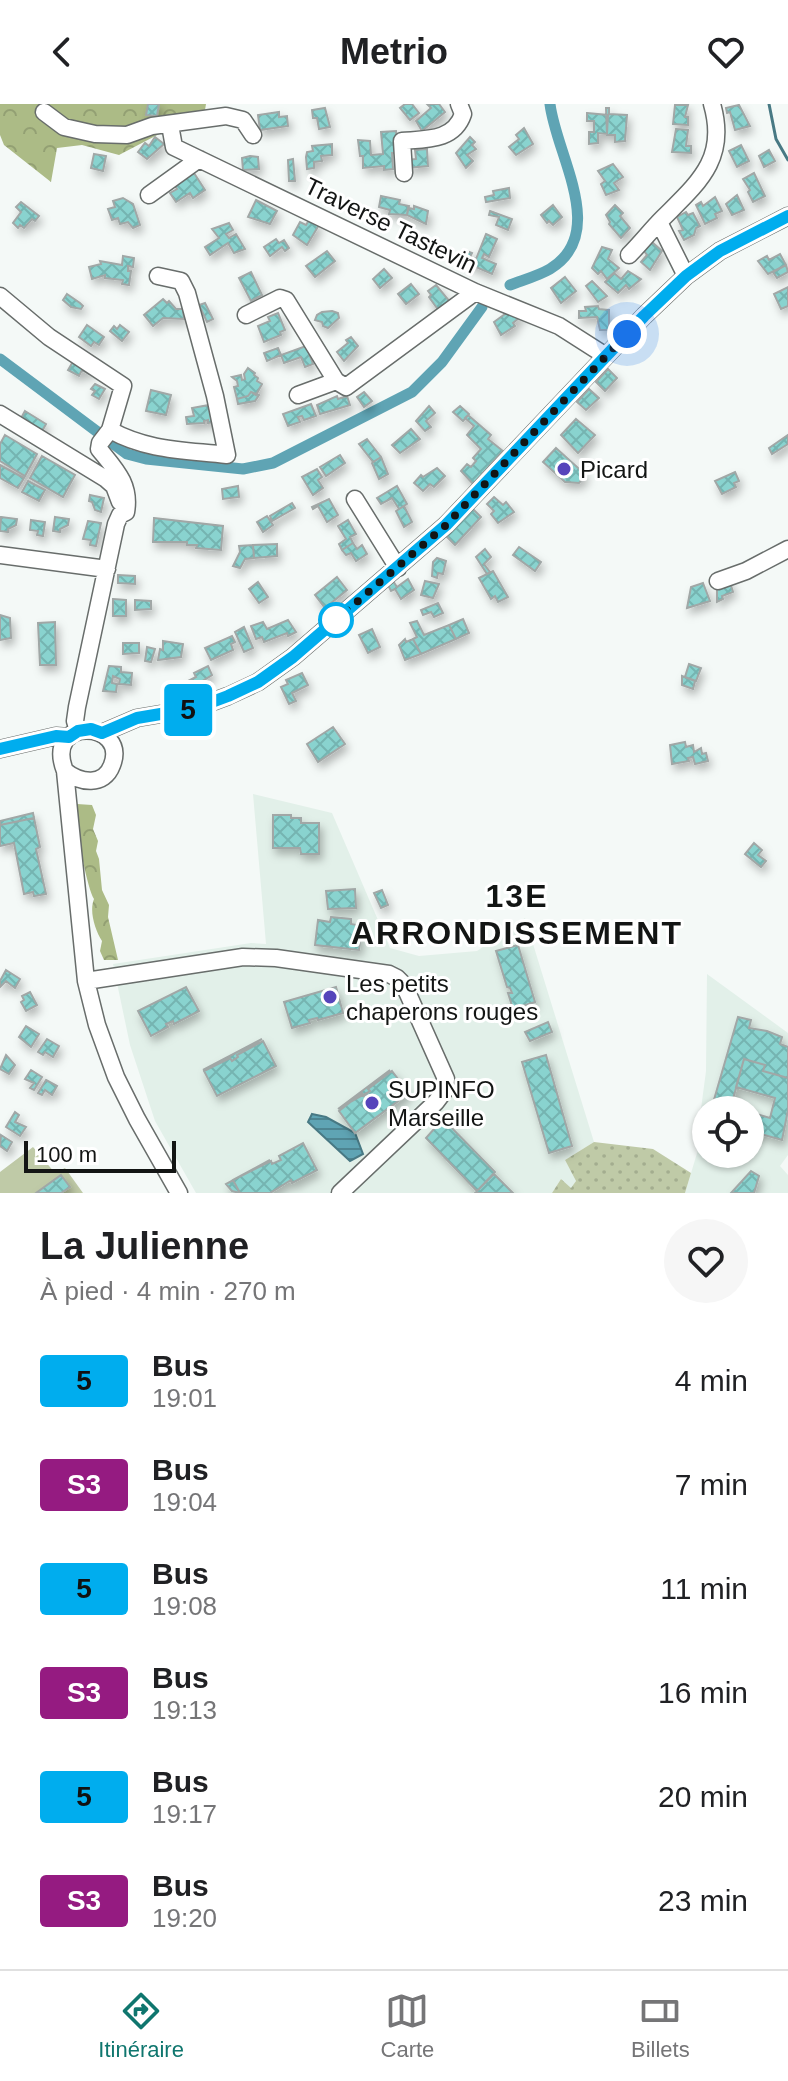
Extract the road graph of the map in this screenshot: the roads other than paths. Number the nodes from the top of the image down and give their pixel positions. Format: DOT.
graph roads {
  1 [pos="459,104"];
  2 [pos="712,104"];
  3 [pos="44,112"];
  4 [pos="170,125"];
  5 [pos="253,135"];
  6 [pos="199,159"];
  7 [pos="404,173"];
  8 [pos="149,195"];
  9 [pos="788,216"];
  10 [pos="659,222"];
  11 [pos="629,255"];
  12 [pos="158,276"];
  13 [pos="686,276"];
  14 [pos="475,292"];
  15 [pos="0,296"];
  16 [pos="246,315"];
  17 [pos="606,356"];
  18 [pos="336,381"];
  19 [pos="298,395"];
  20 [pos="0,414"];
  21 [pos="110,430"];
  22 [pos="355,499"];
  23 [pos="120,515"];
  24 [pos="788,549"];
  25 [pos="0,555"];
  26 [pos="398,568"];
  27 [pos="107,569"];
  28 [pos="718,581"];
  29 [pos="169,714"];
  30 [pos="85,733"];
  31 [pos="35,740"];
  32 [pos="0,749"];
  33 [pos="114,753"];
  34 [pos="63,763"];
  35 [pos="86,782"];
  36 [pos="70,818"];
  37 [pos="86,981"];
  38 [pos="179,1193"];
  39 [pos="340,1193"];
  1 -- 7 [label="street"];
  2 -- 10 [label="street"];
  3 -- 4 [label="street"];
  4 -- 5 [label="street"];
  4 -- 6 [label="street, Traverse Tastevin"];
  6 -- 8 [label="street"];
  6 -- 14 [label="street, Traverse Tastevin"];
  9 -- 13 [label="street"];
  10 -- 11 [label="street"];
  10 -- 13 [label="street"];
  12 -- 21 [label="street"];
  13 -- 17 [label="street"];
  14 -- 17 [label="street, Traverse Tastevin"];
  14 -- 18 [label="street"];
  15 -- 21 [label="street"];
  16 -- 18 [label="street"];
  17 -- 26 [label="street"];
  18 -- 19 [label="street"];
  20 -- 23 [label="street"];
  21 -- 23 [label="street"];
  22 -- 26 [label="street"];
  23 -- 27 [label="street"];
  24 -- 28 [label="street"];
  25 -- 27 [label="street"];
  26 -- 29 [label="street"];
  27 -- 30 [label="street"];
  29 -- 30 [label="street"];
  29 -- 33 [label="street"];
  30 -- 31 [label="street"];
  30 -- 33 [label="street"];
  30 -- 34 [label="street"];
  31 -- 32 [label="street"];
  31 -- 34 [label="street"];
  33 -- 35 [label="street"];
  34 -- 35 [label="street"];
  34 -- 36 [label="street"];
  35 -- 36 [label="street"];
  36 -- 37 [label="street"];
  37 -- 38 [label="street"];
  37 -- 39 [label="street"];
}
